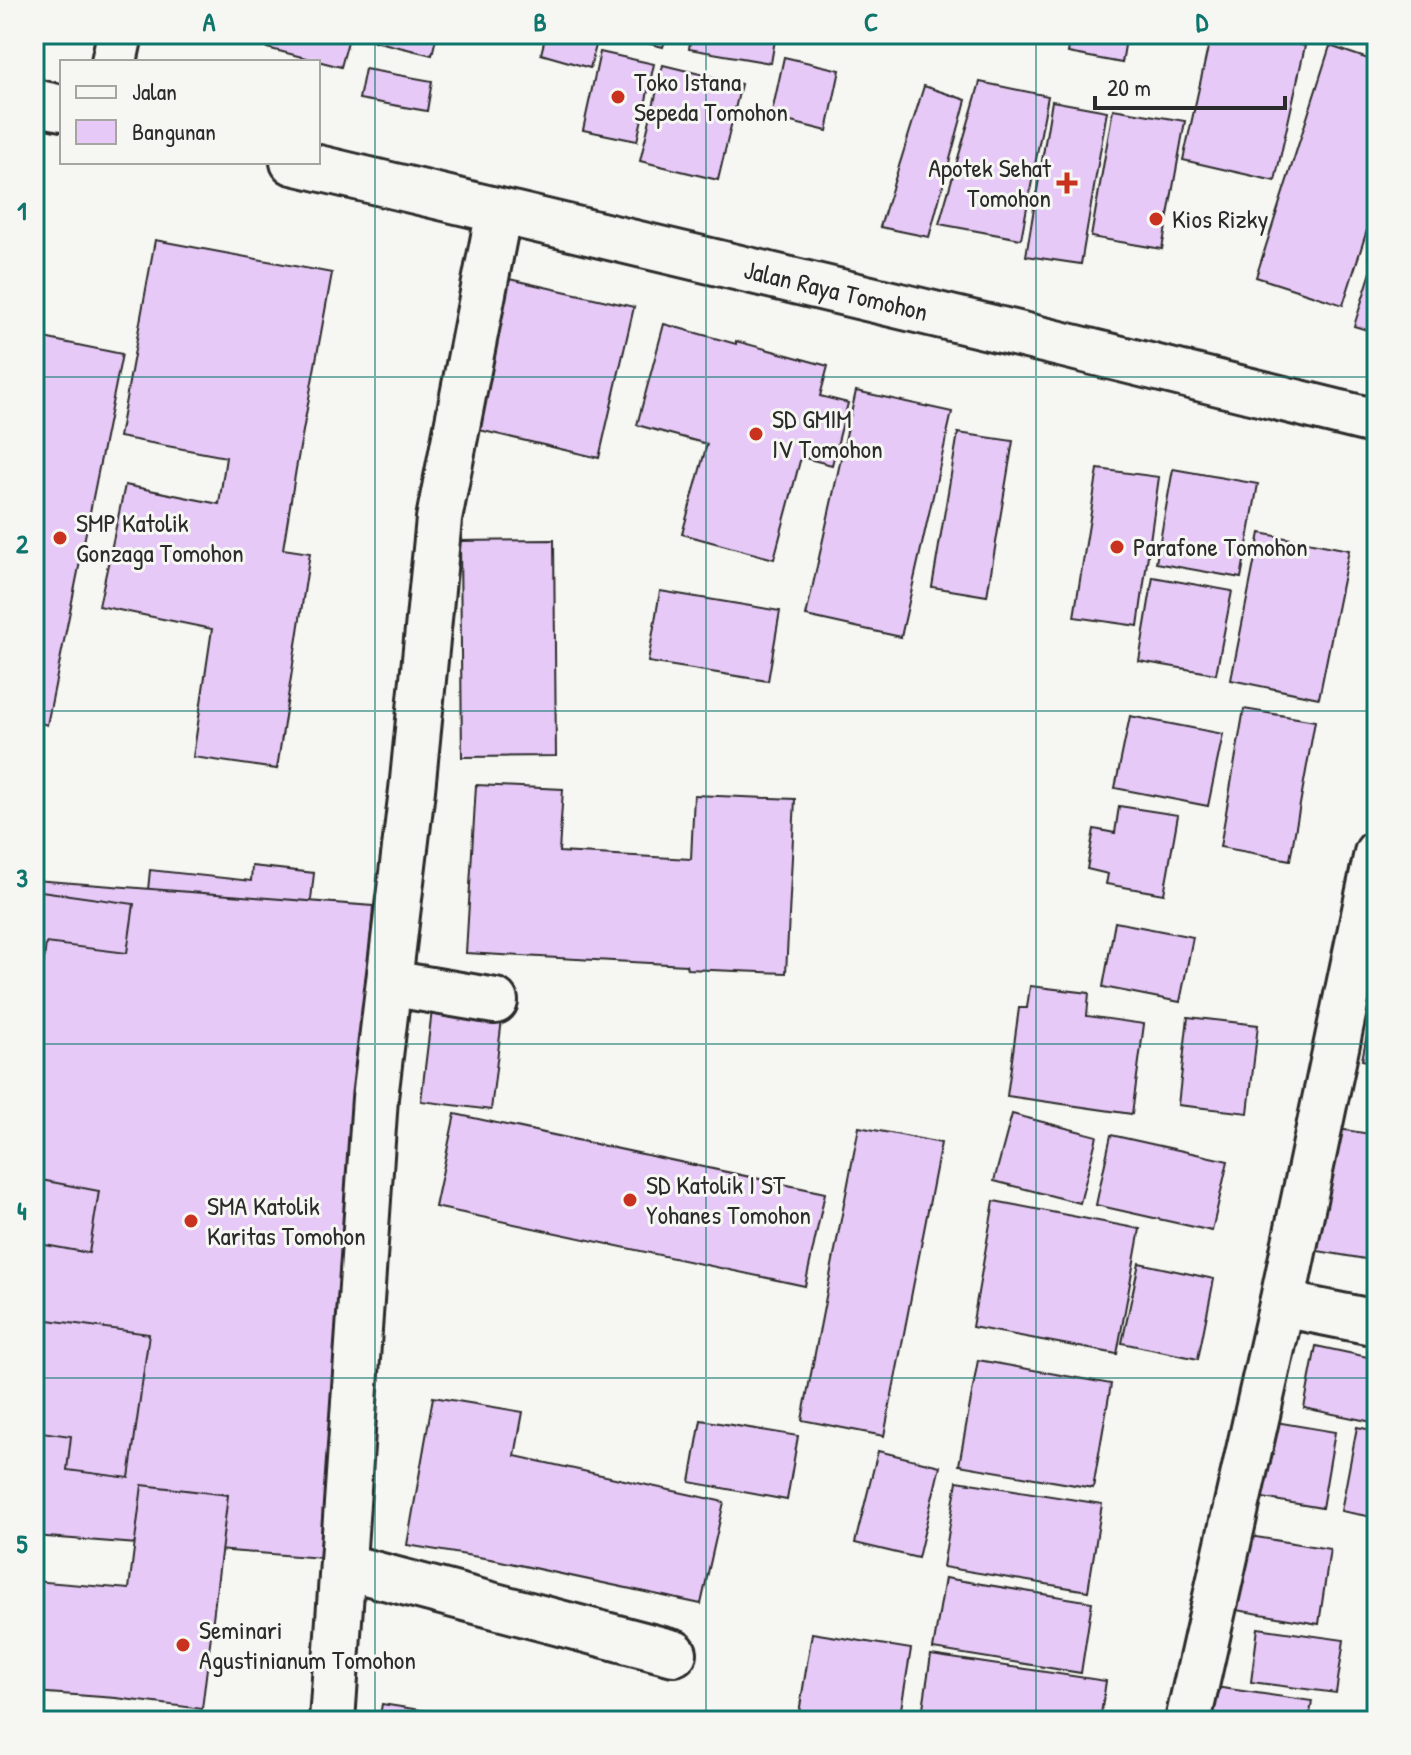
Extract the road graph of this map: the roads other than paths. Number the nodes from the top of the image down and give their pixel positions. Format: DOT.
graph roads {
  1 [pos="120,34"];
  2 [pos="114,60"];
  3 [pos="34,102"];
  4 [pos="60,108"];
  5 [pos="301,164"];
  6 [pos="499,211"];
  7 [pos="1377,422"];
  8 [pos="1377,853"];
  9 [pos="389,983"];
  10 [pos="495,1001"];
  11 [pos="1282,1304"];
  12 [pos="1377,1323"];
  13 [pos="343,1566"];
  14 [pos="674,1653"];
  15 [pos="332,1721"];
  16 [pos="1188,1721"];
  1 -- 2 [label="main road"];
  3 -- 4 [label="main road"];
  5 -- 6 [label="main road, Jalan Raya Tomohon"];
  6 -- 7 [label="main road, Jalan Raya Tomohon"];
  6 -- 9 [label="main road"];
  8 -- 11 [label="main road"];
  9 -- 10 [label="main road"];
  9 -- 13 [label="main road"];
  11 -- 12 [label="main road"];
  11 -- 16 [label="main road"];
  13 -- 14 [label="main road"];
  13 -- 15 [label="main road"];
}
